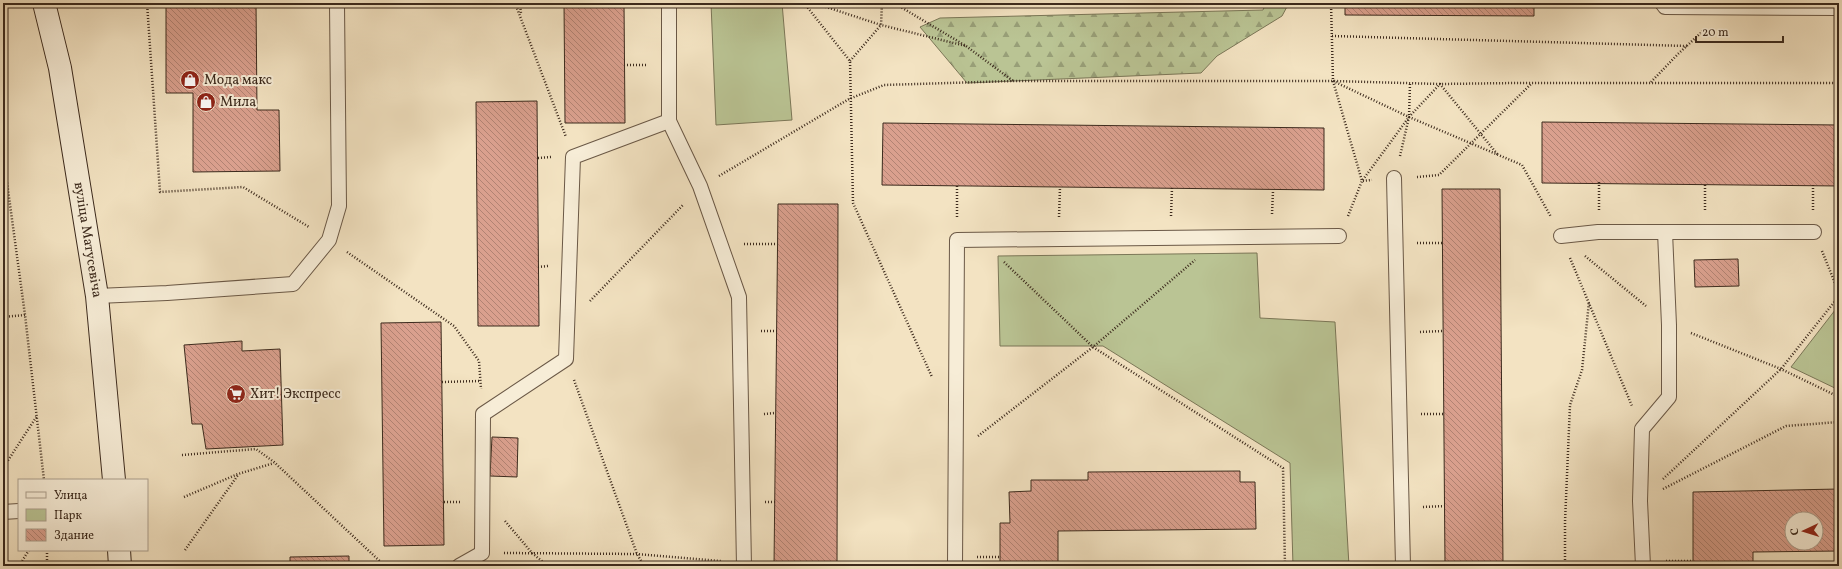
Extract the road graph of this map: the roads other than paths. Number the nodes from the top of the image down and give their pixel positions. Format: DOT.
graph roads {
  1 [pos="44,3"];
  2 [pos="669,3"];
  3 [pos="1662,3"];
  4 [pos="337,4"];
  5 [pos="1839,8"];
  6 [pos="669,121"];
  7 [pos="1394,178"];
  8 [pos="1665,232"];
  9 [pos="1814,232"];
  10 [pos="1339,236"];
  11 [pos="1561,236"];
  12 [pos="97,296"];
  13 [pos="114,479"];
  14 [pos="18,511"];
  15 [pos="3,512"];
  16 [pos="119,551"];
  17 [pos="1642,564"];
  18 [pos="745,565"];
  19 [pos="120,566"];
  20 [pos="459,566"];
  21 [pos="955,566"];
  22 [pos="1403,566"];
  1 -- 12 [label="main road, вуліца Матусевіча"];
  2 -- 6 [label="lane"];
  3 -- 5 [label="lane"];
  4 -- 12 [label="lane"];
  6 -- 18 [label="lane"];
  6 -- 20 [label="lane"];
  7 -- 22 [label="lane"];
  8 -- 9 [label="lane"];
  8 -- 11 [label="lane"];
  8 -- 17 [label="lane"];
  10 -- 21 [label="lane"];
  12 -- 13 [label="main road, вуліца Матусевіча"];
  14 -- 15 [label="lane"];
  16 -- 19 [label="main road"];
}
